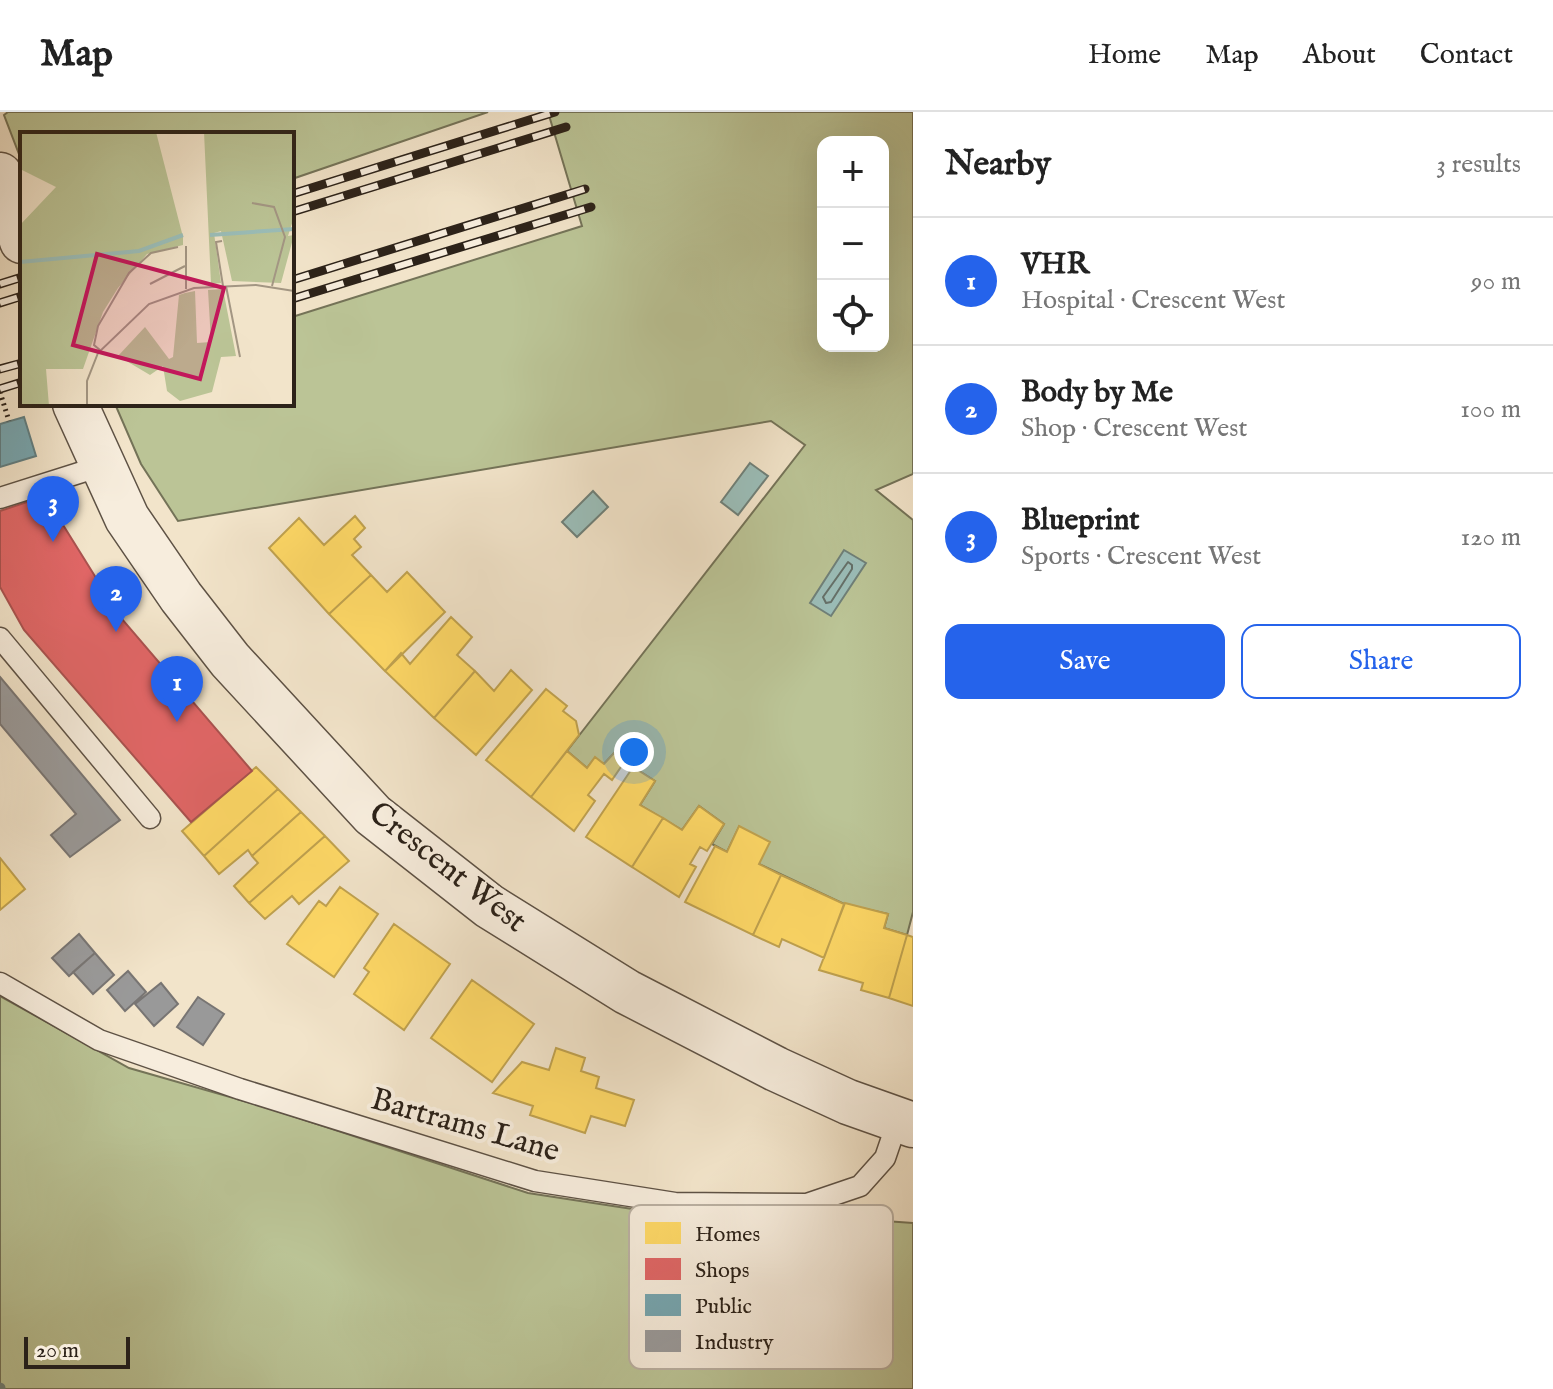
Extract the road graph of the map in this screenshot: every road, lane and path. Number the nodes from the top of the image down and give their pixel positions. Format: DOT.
graph roads {
  1 [pos="0,175"];
  2 [pos="20,236"];
  3 [pos="0,392"];
  4 [pos="76,406"];
  5 [pos="3,414"];
  6 [pos="9,421"];
  7 [pos="101,466"];
  8 [pos="0,498"];
  9 [pos="0,638"];
  10 [pos="150,818"];
  11 [pos="0,983"];
  12 [pos="906,1123"];
  1 -- 2 [label="street"];
  3 -- 5 [label="path"];
  4 -- 7 [label="street, Crescent West"];
  5 -- 6 [label="path"];
  7 -- 8 [label="lane"];
  7 -- 12 [label="street, Crescent West"];
  9 -- 10 [label="lane"];
  11 -- 12 [label="lane, Bartrams Lane"];
}
